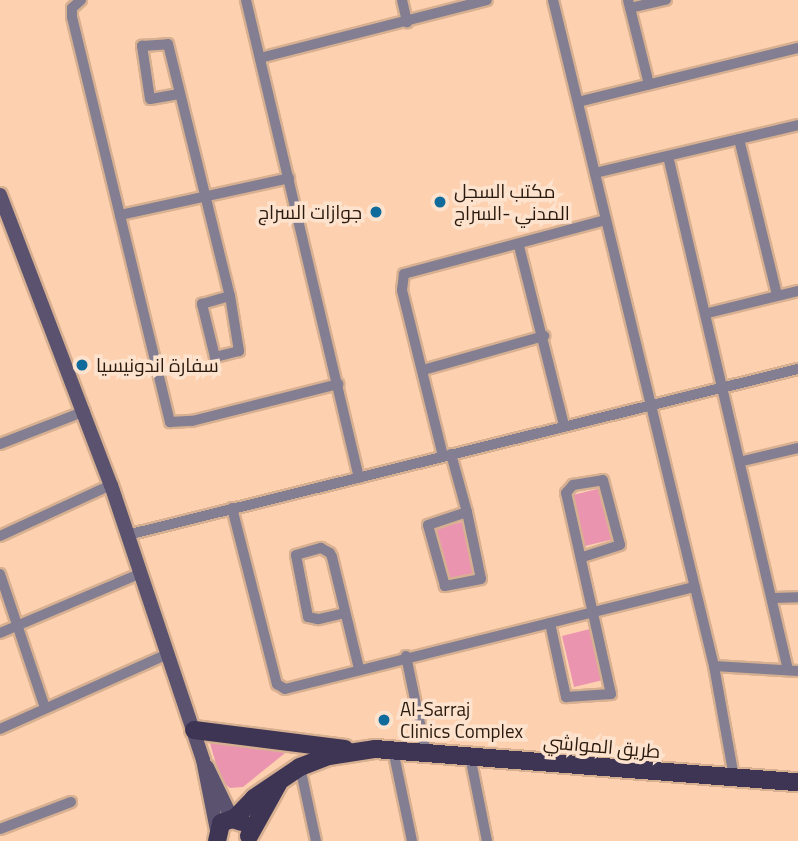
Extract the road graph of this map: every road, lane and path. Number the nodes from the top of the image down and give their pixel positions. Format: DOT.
graph roads {
  1 [pos="82,0"];
  2 [pos="246,0"];
  3 [pos="402,0"];
  4 [pos="487,0"];
  5 [pos="553,0"];
  6 [pos="666,0"];
  7 [pos="629,4"];
  8 [pos="407,22"];
  9 [pos="798,48"];
  10 [pos="260,58"];
  11 [pos="649,84"];
  12 [pos="179,94"];
  13 [pos="578,102"];
  14 [pos="798,125"];
  15 [pos="739,139"];
  16 [pos="668,156"];
  17 [pos="595,173"];
  18 [pos="289,178"];
  19 [pos="0,195"];
  20 [pos="207,197"];
  21 [pos="120,215"];
  22 [pos="605,220"];
  23 [pos="519,246"];
  24 [pos="798,291"];
  25 [pos="777,295"];
  26 [pos="230,296"];
  27 [pos="708,313"];
  28 [pos="544,336"];
  29 [pos="798,369"];
  30 [pos="423,370"];
  31 [pos="338,384"];
  32 [pos="724,387"];
  33 [pos="650,405"];
  34 [pos="85,411"];
  35 [pos="564,425"];
  36 [pos="0,444"];
  37 [pos="798,448"];
  38 [pos="447,455"];
  39 [pos="743,461"];
  40 [pos="359,478"];
  41 [pos="111,485"];
  42 [pos="232,508"];
  43 [pos="467,512"];
  44 [pos="127,535"];
  45 [pos="0,536"];
  46 [pos="582,557"];
  47 [pos="0,574"];
  48 [pos="139,574"];
  49 [pos="695,587"];
  50 [pos="798,597"];
  51 [pos="774,598"];
  52 [pos="594,609"];
  53 [pos="345,613"];
  54 [pos="550,623"];
  55 [pos="16,626"];
  56 [pos="0,633"];
  57 [pos="168,654"];
  58 [pos="406,656"];
  59 [pos="715,666"];
  60 [pos="359,669"];
  61 [pos="793,670"];
  62 [pos="45,708"];
  63 [pos="0,729"];
  64 [pos="194,730"];
  65 [pos="355,750"];
  66 [pos="393,750"];
  67 [pos="426,752"];
  68 [pos="470,756"];
  69 [pos="204,760"];
  70 [pos="300,767"];
  71 [pos="734,777"];
  72 [pos="282,779"];
  73 [pos="798,782"];
  74 [pos="71,802"];
  75 [pos="233,819"];
  76 [pos="0,829"];
  77 [pos="216,837"];
  78 [pos="249,840"];
  79 [pos="316,841"];
  80 [pos="412,841"];
  81 [pos="487,841"];
  1 -- 21 [label="street"];
  2 -- 10 [label="street"];
  3 -- 8 [label="street"];
  4 -- 8 [label="street"];
  5 -- 13 [label="street"];
  6 -- 7 [label="street"];
  7 -- 11 [label="street"];
  8 -- 10 [label="street"];
  9 -- 11 [label="street"];
  10 -- 18 [label="street"];
  11 -- 13 [label="street"];
  12 -- 12 [label="street"];
  12 -- 20 [label="street"];
  13 -- 17 [label="street"];
  14 -- 15 [label="street"];
  15 -- 16 [label="street"];
  15 -- 25 [label="street"];
  16 -- 17 [label="street"];
  16 -- 27 [label="street"];
  17 -- 22 [label="street"];
  18 -- 20 [label="street"];
  18 -- 31 [label="street"];
  19 -- 34 [label="street"];
  20 -- 21 [label="street"];
  20 -- 26 [label="street"];
  21 -- 31 [label="street"];
  22 -- 23 [label="street"];
  22 -- 33 [label="street"];
  23 -- 28 [label="street"];
  23 -- 30 [label="street"];
  24 -- 25 [label="street"];
  25 -- 27 [label="street"];
  26 -- 26 [label="street"];
  27 -- 32 [label="street"];
  28 -- 30 [label="street"];
  28 -- 35 [label="street"];
  29 -- 32 [label="street"];
  30 -- 38 [label="street"];
  31 -- 40 [label="street"];
  32 -- 33 [label="street"];
  32 -- 39 [label="street"];
  33 -- 35 [label="street"];
  33 -- 49 [label="street"];
  34 -- 36 [label="street"];
  34 -- 41 [label="street"];
  35 -- 38 [label="street"];
  37 -- 39 [label="street"];
  38 -- 40 [label="street"];
  38 -- 43 [label="street"];
  39 -- 51 [label="street"];
  40 -- 42 [label="street"];
  41 -- 44 [label="street"];
  41 -- 45 [label="street"];
  42 -- 44 [label="street"];
  42 -- 60 [label="street"];
  43 -- 43 [label="street"];
  44 -- 48 [label="street"];
  46 -- 46 [label="street"];
  46 -- 52 [label="street"];
  47 -- 55 [label="street"];
  48 -- 55 [label="street"];
  48 -- 57 [label="street"];
  49 -- 52 [label="street"];
  49 -- 59 [label="street"];
  50 -- 51 [label="street"];
  51 -- 61 [label="street"];
  52 -- 54 [label="street"];
  52 -- 54 [label="street"];
  53 -- 53 [label="street"];
  53 -- 60 [label="street"];
  54 -- 58 [label="street"];
  55 -- 56 [label="street"];
  55 -- 62 [label="street"];
  57 -- 62 [label="street"];
  57 -- 64 [label="street"];
  58 -- 60 [label="street"];
  58 -- 67 [label="street"];
  59 -- 61 [label="street"];
  59 -- 71 [label="street"];
  62 -- 63 [label="street"];
  64 -- 65 [label="main road"];
  64 -- 69 [label="street"];
  65 -- 66 [label="main road, طريق المواشي"];
  65 -- 70 [label="main road, طريق المواشي"];
  66 -- 67 [label="main road, طريق المواشي"];
  66 -- 80 [label="street"];
  67 -- 68 [label="main road, طريق المواشي"];
  68 -- 71 [label="main road, طريق المواشي"];
  68 -- 81 [label="street"];
  69 -- 75 [label="street"];
  69 -- 77 [label="street"];
  70 -- 72 [label="main road, طريق المواشي"];
  70 -- 79 [label="street"];
  71 -- 73 [label="main road, طريق المواشي"];
  72 -- 75 [label="main road, طريق المواشي"];
  72 -- 78 [label="main road, طريق المواشي"];
  74 -- 76 [label="street"];
  75 -- 77 [label="main road, طريق المواشي"];
  75 -- 78 [label="main road"];
}
